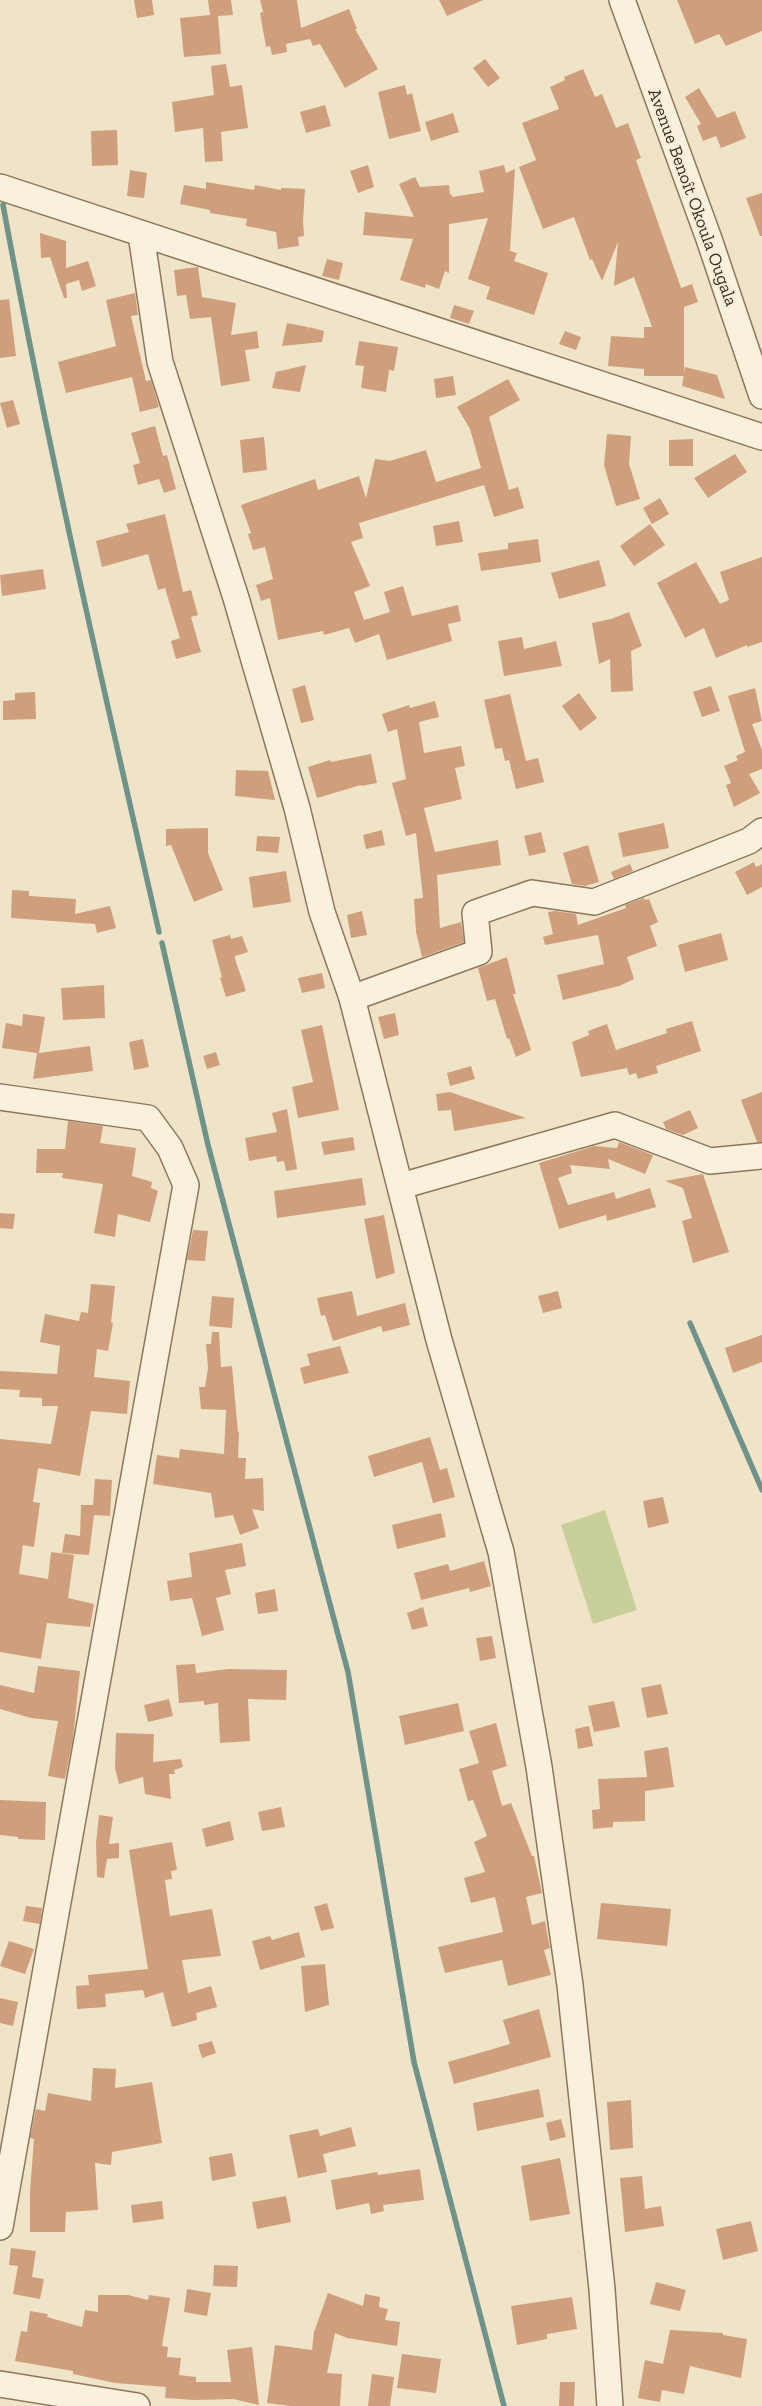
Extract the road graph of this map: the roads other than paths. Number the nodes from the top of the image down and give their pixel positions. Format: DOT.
graph roads {
  1 [pos="622,0"];
  2 [pos="0,187"];
  3 [pos="142,234"];
  4 [pos="762,396"];
  5 [pos="762,437"];
  6 [pos="762,831"];
  7 [pos="352,998"];
  8 [pos="0,1096"];
  9 [pos="762,1156"];
  10 [pos="401,1186"];
  11 [pos="0,2227"];
  12 [pos="0,2384"];
  13 [pos="138,2406"];
  14 [pos="610,2406"];
  1 -- 4 [label="street, Avenue Benoît Okoula Ougala"];
  2 -- 3 [label="street"];
  3 -- 5 [label="street"];
  3 -- 7 [label="street"];
  6 -- 7 [label="street"];
  7 -- 10 [label="street"];
  8 -- 11 [label="street"];
  9 -- 10 [label="street"];
  10 -- 14 [label="street"];
  12 -- 13 [label="street"];
}
